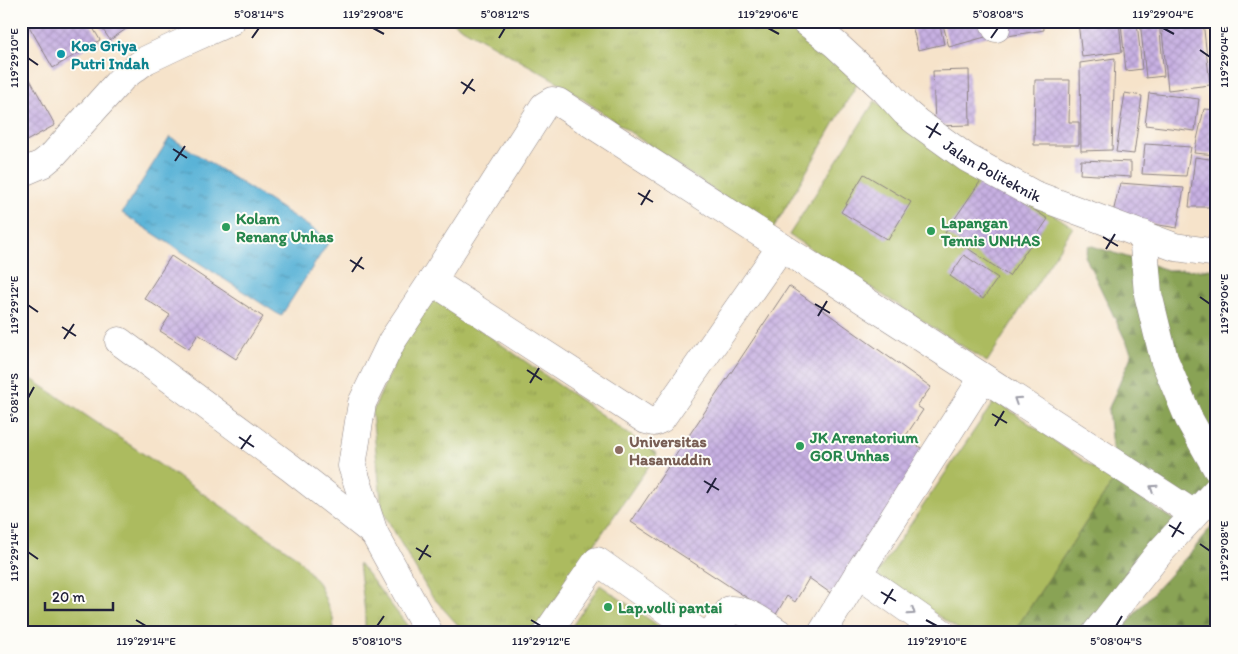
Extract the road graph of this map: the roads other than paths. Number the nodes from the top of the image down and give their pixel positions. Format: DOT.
graph roads {
  1 [pos="231,21"];
  2 [pos="804,21"];
  3 [pos="21,173"];
  4 [pos="1143,234"];
  5 [pos="781,247"];
  6 [pos="1217,253"];
  7 [pos="432,281"];
  8 [pos="119,341"];
  9 [pos="983,378"];
  10 [pos="1217,469"];
  11 [pos="1217,490"];
  12 [pos="1194,514"];
  13 [pos="374,533"];
  14 [pos="858,574"];
  15 [pos="548,632"];
  16 [pos="429,633"];
  17 [pos="699,633"];
  18 [pos="711,633"];
  19 [pos="779,633"];
  20 [pos="822,633"];
  21 [pos="942,633"];
  22 [pos="1096,633"];
  1 -- 3 [label="street"];
  2 -- 4 [label="street, Jalan Politeknik"];
  4 -- 6 [label="street, Jalan Politeknik"];
  4 -- 10 [label="street"];
  5 -- 7 [label="street"];
  5 -- 7 [label="street"];
  5 -- 9 [label="street"];
  7 -- 13 [label="street"];
  8 -- 13 [label="street"];
  12 -- 9 [label="street, one-way"];
  9 -- 14 [label="street"];
  11 -- 12 [label="street"];
  12 -- 22 [label="street"];
  13 -- 16 [label="street"];
  14 -- 20 [label="street"];
  14 -- 21 [label="street, one-way"];
  15 -- 17 [label="street"];
  18 -- 19 [label="street"];
}
